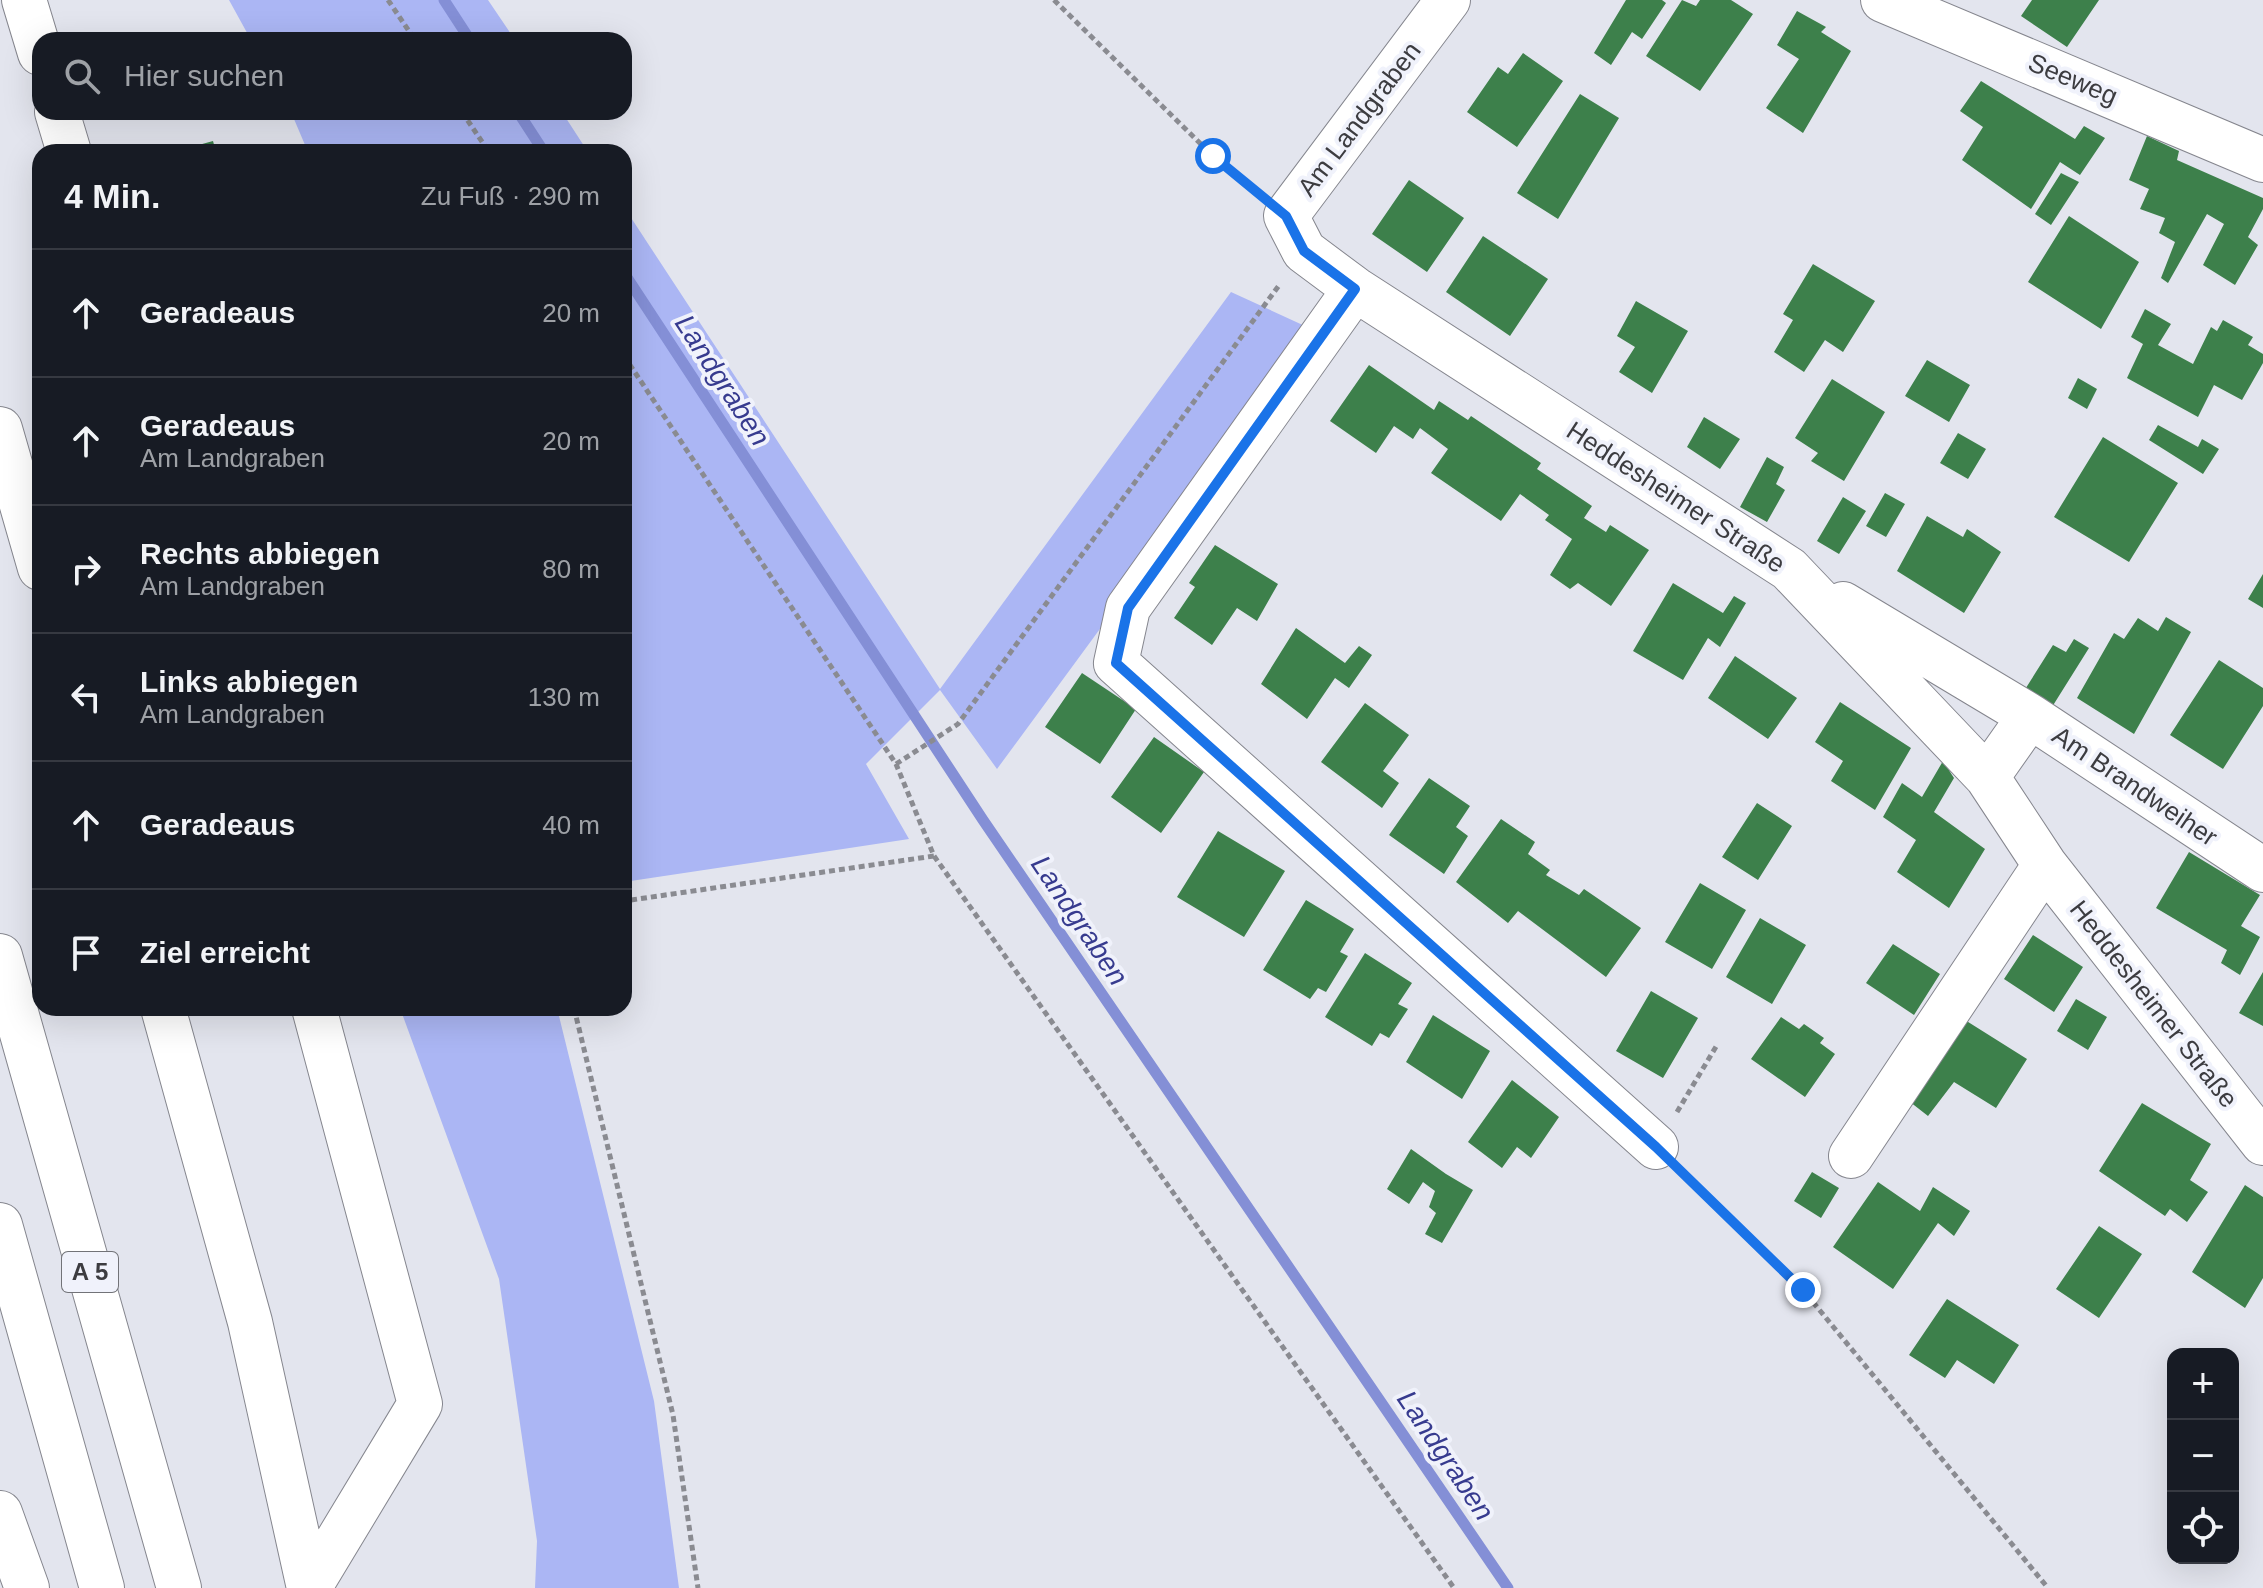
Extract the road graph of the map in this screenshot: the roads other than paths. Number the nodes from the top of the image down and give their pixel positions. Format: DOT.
graph roads {
  1 [pos="24,0"];
  2 [pos="1448,0"];
  3 [pos="1883,0"];
  4 [pos="34,32"];
  5 [pos="59,120"];
  6 [pos="67,144"];
  7 [pos="2263,160"];
  8 [pos="1355,289"];
  9 [pos="0,429"];
  10 [pos="32,540"];
  11 [pos="1789,569"];
  12 [pos="2030,716"];
  13 [pos="1987,777"];
  14 [pos="2045,865"];
  15 [pos="2263,870"];
  16 [pos="0,956"];
  17 [pos="165,1016"];
  18 [pos="316,1016"];
  19 [pos="2263,1143"];
  20 [pos="1656,1147"];
  21 [pos="1851,1156"];
  22 [pos="0,1225"];
  23 [pos="0,1513"];
  24 [pos="27,1588"];
  25 [pos="102,1588"];
  26 [pos="179,1588"];
  27 [pos="309,1588"];
  1 -- 4 [label="main road"];
  2 -- 8 [label="main road, Am Landgraben"];
  3 -- 7 [label="main road, Seeweg"];
  5 -- 6 [label="main road"];
  8 -- 11 [label="main road, Heddesheimer Straße"];
  8 -- 20 [label="main road"];
  9 -- 10 [label="main road"];
  11 -- 12 [label="main road"];
  11 -- 13 [label="main road, Heddesheimer Straße"];
  12 -- 13 [label="main road, Am Brandweiher"];
  12 -- 15 [label="main road, Am Brandweiher"];
  13 -- 14 [label="main road, Heddesheimer Straße"];
  14 -- 19 [label="main road, Heddesheimer Straße"];
  14 -- 21 [label="main road"];
  16 -- 26 [label="main road, A 5"];
  17 -- 27 [label="main road"];
  18 -- 27 [label="main road"];
  22 -- 25 [label="main road"];
  23 -- 24 [label="main road"];
}
